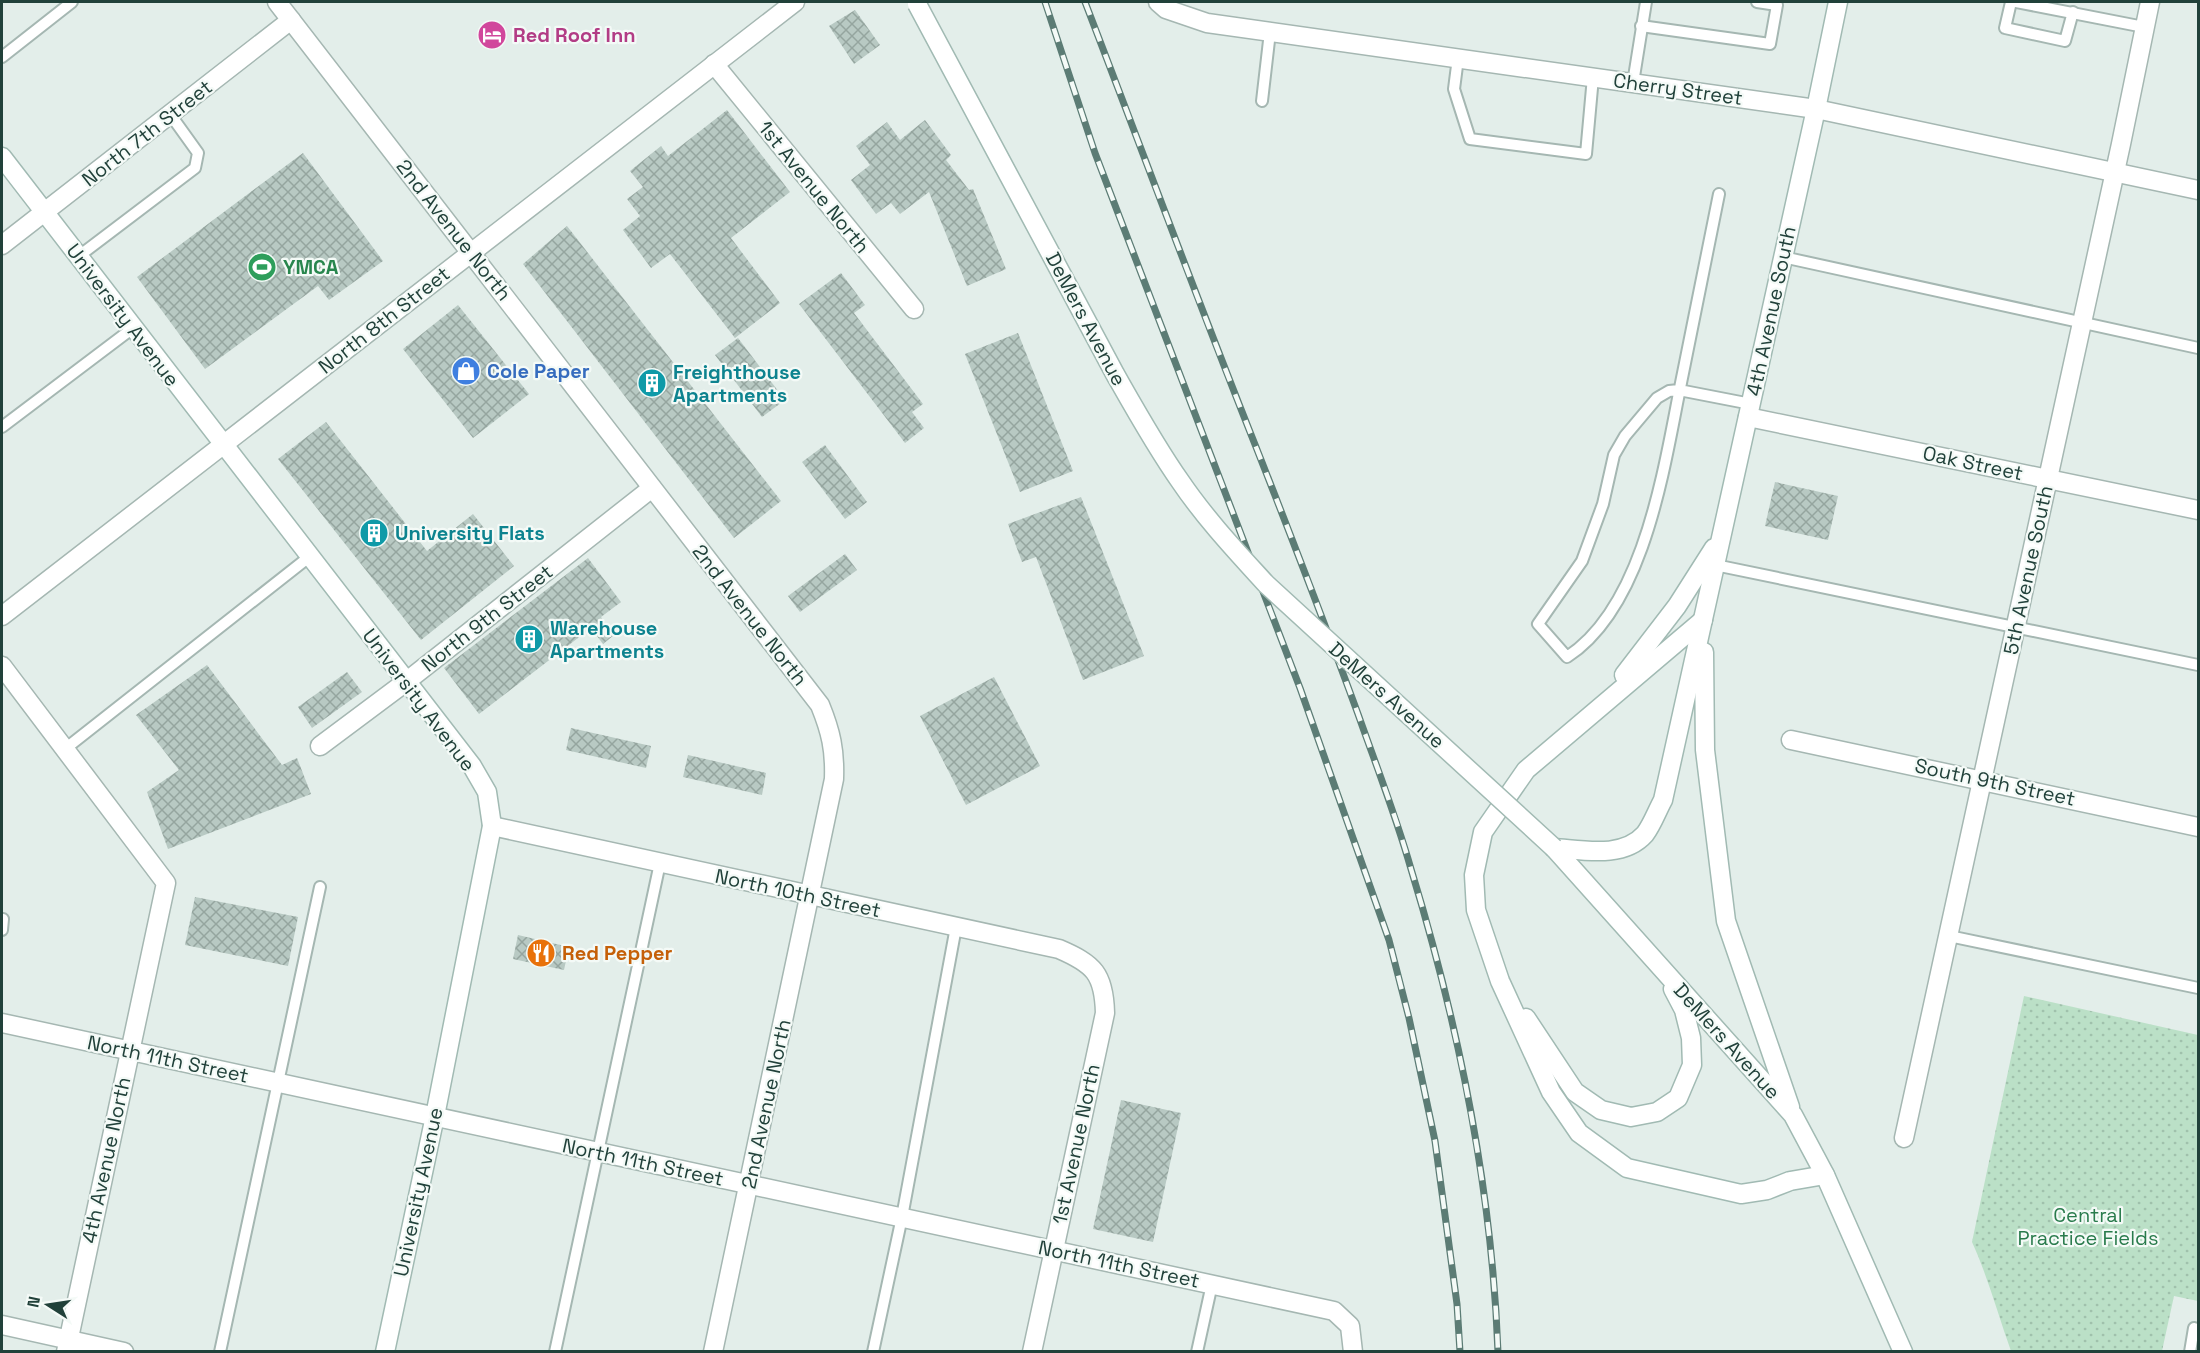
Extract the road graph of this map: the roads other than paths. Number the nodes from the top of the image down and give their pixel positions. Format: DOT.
graph roads {
  1 [pos="72,2"];
  2 [pos="277,2"];
  3 [pos="795,2"];
  4 [pos="1158,2"];
  5 [pos="1646,2"];
  6 [pos="1757,2"];
  7 [pos="1838,2"];
  8 [pos="2011,2"];
  9 [pos="2016,2"];
  10 [pos="2150,2"];
  11 [pos="916,3"];
  12 [pos="2073,12"];
  13 [pos="291,20"];
  14 [pos="1641,26"];
  15 [pos="2144,27"];
  16 [pos="1270,32"];
  17 [pos="2,57"];
  18 [pos="1458,58"];
  19 [pos="714,64"];
  20 [pos="1593,77"];
  21 [pos="1633,83"];
  22 [pos="1262,101"];
  23 [pos="1816,109"];
  24 [pos="170,114"];
  25 [pos="2,157"];
  26 [pos="2115,171"];
  27 [pos="2199,190"];
  28 [pos="1719,194"];
  29 [pos="45,212"];
  30 [pos="2,244"];
  31 [pos="471,252"];
  32 [pos="79,256"];
  33 [pos="1783,257"];
  34 [pos="914,309"];
  35 [pos="2082,321"];
  36 [pos="133,328"];
  37 [pos="2199,348"];
  38 [pos="1679,390"];
  39 [pos="1749,410"];
  40 [pos="2,427"];
  41 [pos="222,445"];
  42 [pos="2048,478"];
  43 [pos="652,488"];
  44 [pos="2199,510"];
  45 [pos="1721,537"];
  46 [pos="309,557"];
  47 [pos="1715,565"];
  48 [pos="2,616"];
  49 [pos="1703,620"];
  50 [pos="2016,627"];
  51 [pos="2199,665"];
  52 [pos="2,666"];
  53 [pos="407,681"];
  54 [pos="1590,716"];
  55 [pos="1791,740"];
  56 [pos="320,746"];
  57 [pos="65,749"];
  58 [pos="1983,779"];
  59 [pos="492,826"];
  60 [pos="2199,827"];
  61 [pos="1554,848"];
  62 [pos="660,863"];
  63 [pos="321,887"];
  64 [pos="810,896"];
  65 [pos="956,927"];
  66 [pos="1949,936"];
  67 [pos="1661,967"];
  68 [pos="1096,973"];
  69 [pos="1500,981"];
  70 [pos="2199,988"];
  71 [pos="2,1023"];
  72 [pos="130,1050"];
  73 [pos="278,1083"];
  74 [pos="1793,1115"];
  75 [pos="435,1116"];
  76 [pos="1904,1138"];
  77 [pos="599,1152"];
  78 [pos="1825,1175"];
  79 [pos="749,1184"];
  80 [pos="902,1217"];
  81 [pos="1054,1249"];
  82 [pos="1212,1284"];
  83 [pos="2,1325"];
  84 [pos="2199,1329"];
  85 [pos="67,1346"];
  86 [pos="124,1352"];
  87 [pos="220,1352"];
  88 [pos="385,1352"];
  89 [pos="555,1352"];
  90 [pos="713,1352"];
  91 [pos="873,1352"];
  92 [pos="1032,1352"];
  93 [pos="1197,1352"];
  94 [pos="1353,1352"];
  95 [pos="1903,1352"];
  96 [pos="2190,1352"];
  1 -- 17 [label="lane"];
  2 -- 13 [label="street, 2nd Avenue North"];
  3 -- 19 [label="street, North 8th Street"];
  4 -- 16 [label="street, Cherry Street"];
  5 -- 14 [label="lane"];
  6 -- 14 [label="lane"];
  7 -- 23 [label="street, 4th Avenue South"];
  8 -- 12 [label="lane"];
  9 -- 12 [label="lane"];
  10 -- 15 [label="street, 5th Avenue South"];
  11 -- 61 [label="street, DeMers Avenue, bridge"];
  12 -- 15 [label="lane"];
  13 -- 24 [label="street, North 7th Street"];
  13 -- 31 [label="street, 2nd Avenue North"];
  14 -- 21 [label="lane"];
  15 -- 26 [label="street, 5th Avenue South"];
  16 -- 18 [label="street, Cherry Street"];
  16 -- 22 [label="lane"];
  18 -- 20 [label="street, Cherry Street"];
  18 -- 20 [label="lane"];
  19 -- 31 [label="street, North 8th Street"];
  19 -- 34 [label="street, 1st Avenue North"];
  20 -- 21 [label="street, Cherry Street"];
  21 -- 23 [label="street, Cherry Street"];
  23 -- 26 [label="street, Cherry Street"];
  23 -- 33 [label="street, 4th Avenue South"];
  24 -- 29 [label="street, North 7th Street"];
  24 -- 32 [label="lane"];
  25 -- 29 [label="street, University Avenue"];
  26 -- 27 [label="street, Cherry Street"];
  26 -- 35 [label="street, 5th Avenue South"];
  28 -- 38 [label="lane"];
  29 -- 30 [label="street, North 7th Street"];
  29 -- 32 [label="street, University Avenue"];
  31 -- 41 [label="street, North 8th Street"];
  31 -- 43 [label="street, 2nd Avenue North"];
  32 -- 36 [label="street, University Avenue"];
  33 -- 35 [label="lane"];
  33 -- 39 [label="street, 4th Avenue South"];
  35 -- 37 [label="lane"];
  35 -- 42 [label="street, 5th Avenue South"];
  36 -- 40 [label="lane"];
  36 -- 41 [label="street, University Avenue"];
  38 -- 38 [label="lane"];
  38 -- 39 [label="lane"];
  39 -- 42 [label="street, Oak Street"];
  39 -- 45 [label="street, 4th Avenue South"];
  41 -- 46 [label="street, University Avenue"];
  41 -- 48 [label="street, North 8th Street"];
  42 -- 44 [label="street, Oak Street"];
  42 -- 50 [label="street, 5th Avenue South"];
  43 -- 53 [label="street, North 9th Street"];
  43 -- 64 [label="street, 2nd Avenue North"];
  45 -- 47 [label="street, 4th Avenue South"];
  45 -- 54 [label="street"];
  46 -- 53 [label="street, University Avenue"];
  46 -- 57 [label="lane"];
  47 -- 49 [label="street, 4th Avenue South"];
  47 -- 50 [label="lane"];
  49 -- 54 [label="street"];
  49 -- 61 [label="street"];
  49 -- 74 [label="street"];
  50 -- 51 [label="lane"];
  50 -- 58 [label="street, 5th Avenue South"];
  52 -- 57 [label="street, 4th Avenue North"];
  53 -- 56 [label="street, North 9th Street"];
  53 -- 59 [label="street, University Avenue"];
  54 -- 69 [label="street"];
  55 -- 58 [label="street, South 9th Street"];
  57 -- 72 [label="street, 4th Avenue North"];
  58 -- 60 [label="street, South 9th Street"];
  58 -- 66 [label="street, 5th Avenue South"];
  59 -- 62 [label="street, North 10th Street"];
  59 -- 75 [label="street, University Avenue"];
  61 -- 67 [label="street, DeMers Avenue"];
  62 -- 64 [label="street, North 10th Street"];
  62 -- 77 [label="lane"];
  63 -- 73 [label="lane"];
  64 -- 65 [label="street, North 10th Street"];
  64 -- 79 [label="street, 2nd Avenue North"];
  65 -- 68 [label="street, North 10th Street"];
  65 -- 80 [label="lane"];
  66 -- 70 [label="lane"];
  66 -- 76 [label="street, 5th Avenue South"];
  67 -- 69 [label="street"];
  67 -- 74 [label="street, DeMers Avenue"];
  68 -- 81 [label="street, 1st Avenue North"];
  69 -- 78 [label="street"];
  71 -- 72 [label="street, North 11th Street"];
  72 -- 73 [label="street, North 11th Street"];
  72 -- 85 [label="street, 4th Avenue North"];
  73 -- 75 [label="street, North 11th Street"];
  73 -- 87 [label="lane"];
  74 -- 78 [label="street, DeMers Avenue"];
  75 -- 77 [label="street, North 11th Street"];
  75 -- 88 [label="street, University Avenue"];
  77 -- 79 [label="street, North 11th Street"];
  77 -- 89 [label="lane"];
  78 -- 95 [label="street, DeMers Avenue"];
  79 -- 80 [label="street, North 11th Street"];
  79 -- 90 [label="street, 2nd Avenue North"];
  80 -- 81 [label="street, North 11th Street"];
  80 -- 91 [label="lane"];
  81 -- 82 [label="street, North 11th Street"];
  81 -- 92 [label="street, 1st Avenue North"];
  82 -- 93 [label="lane"];
  82 -- 94 [label="street, North 11th Street"];
  83 -- 85 [label="street"];
  84 -- 96 [label="lane"];
  85 -- 86 [label="street"];
}
